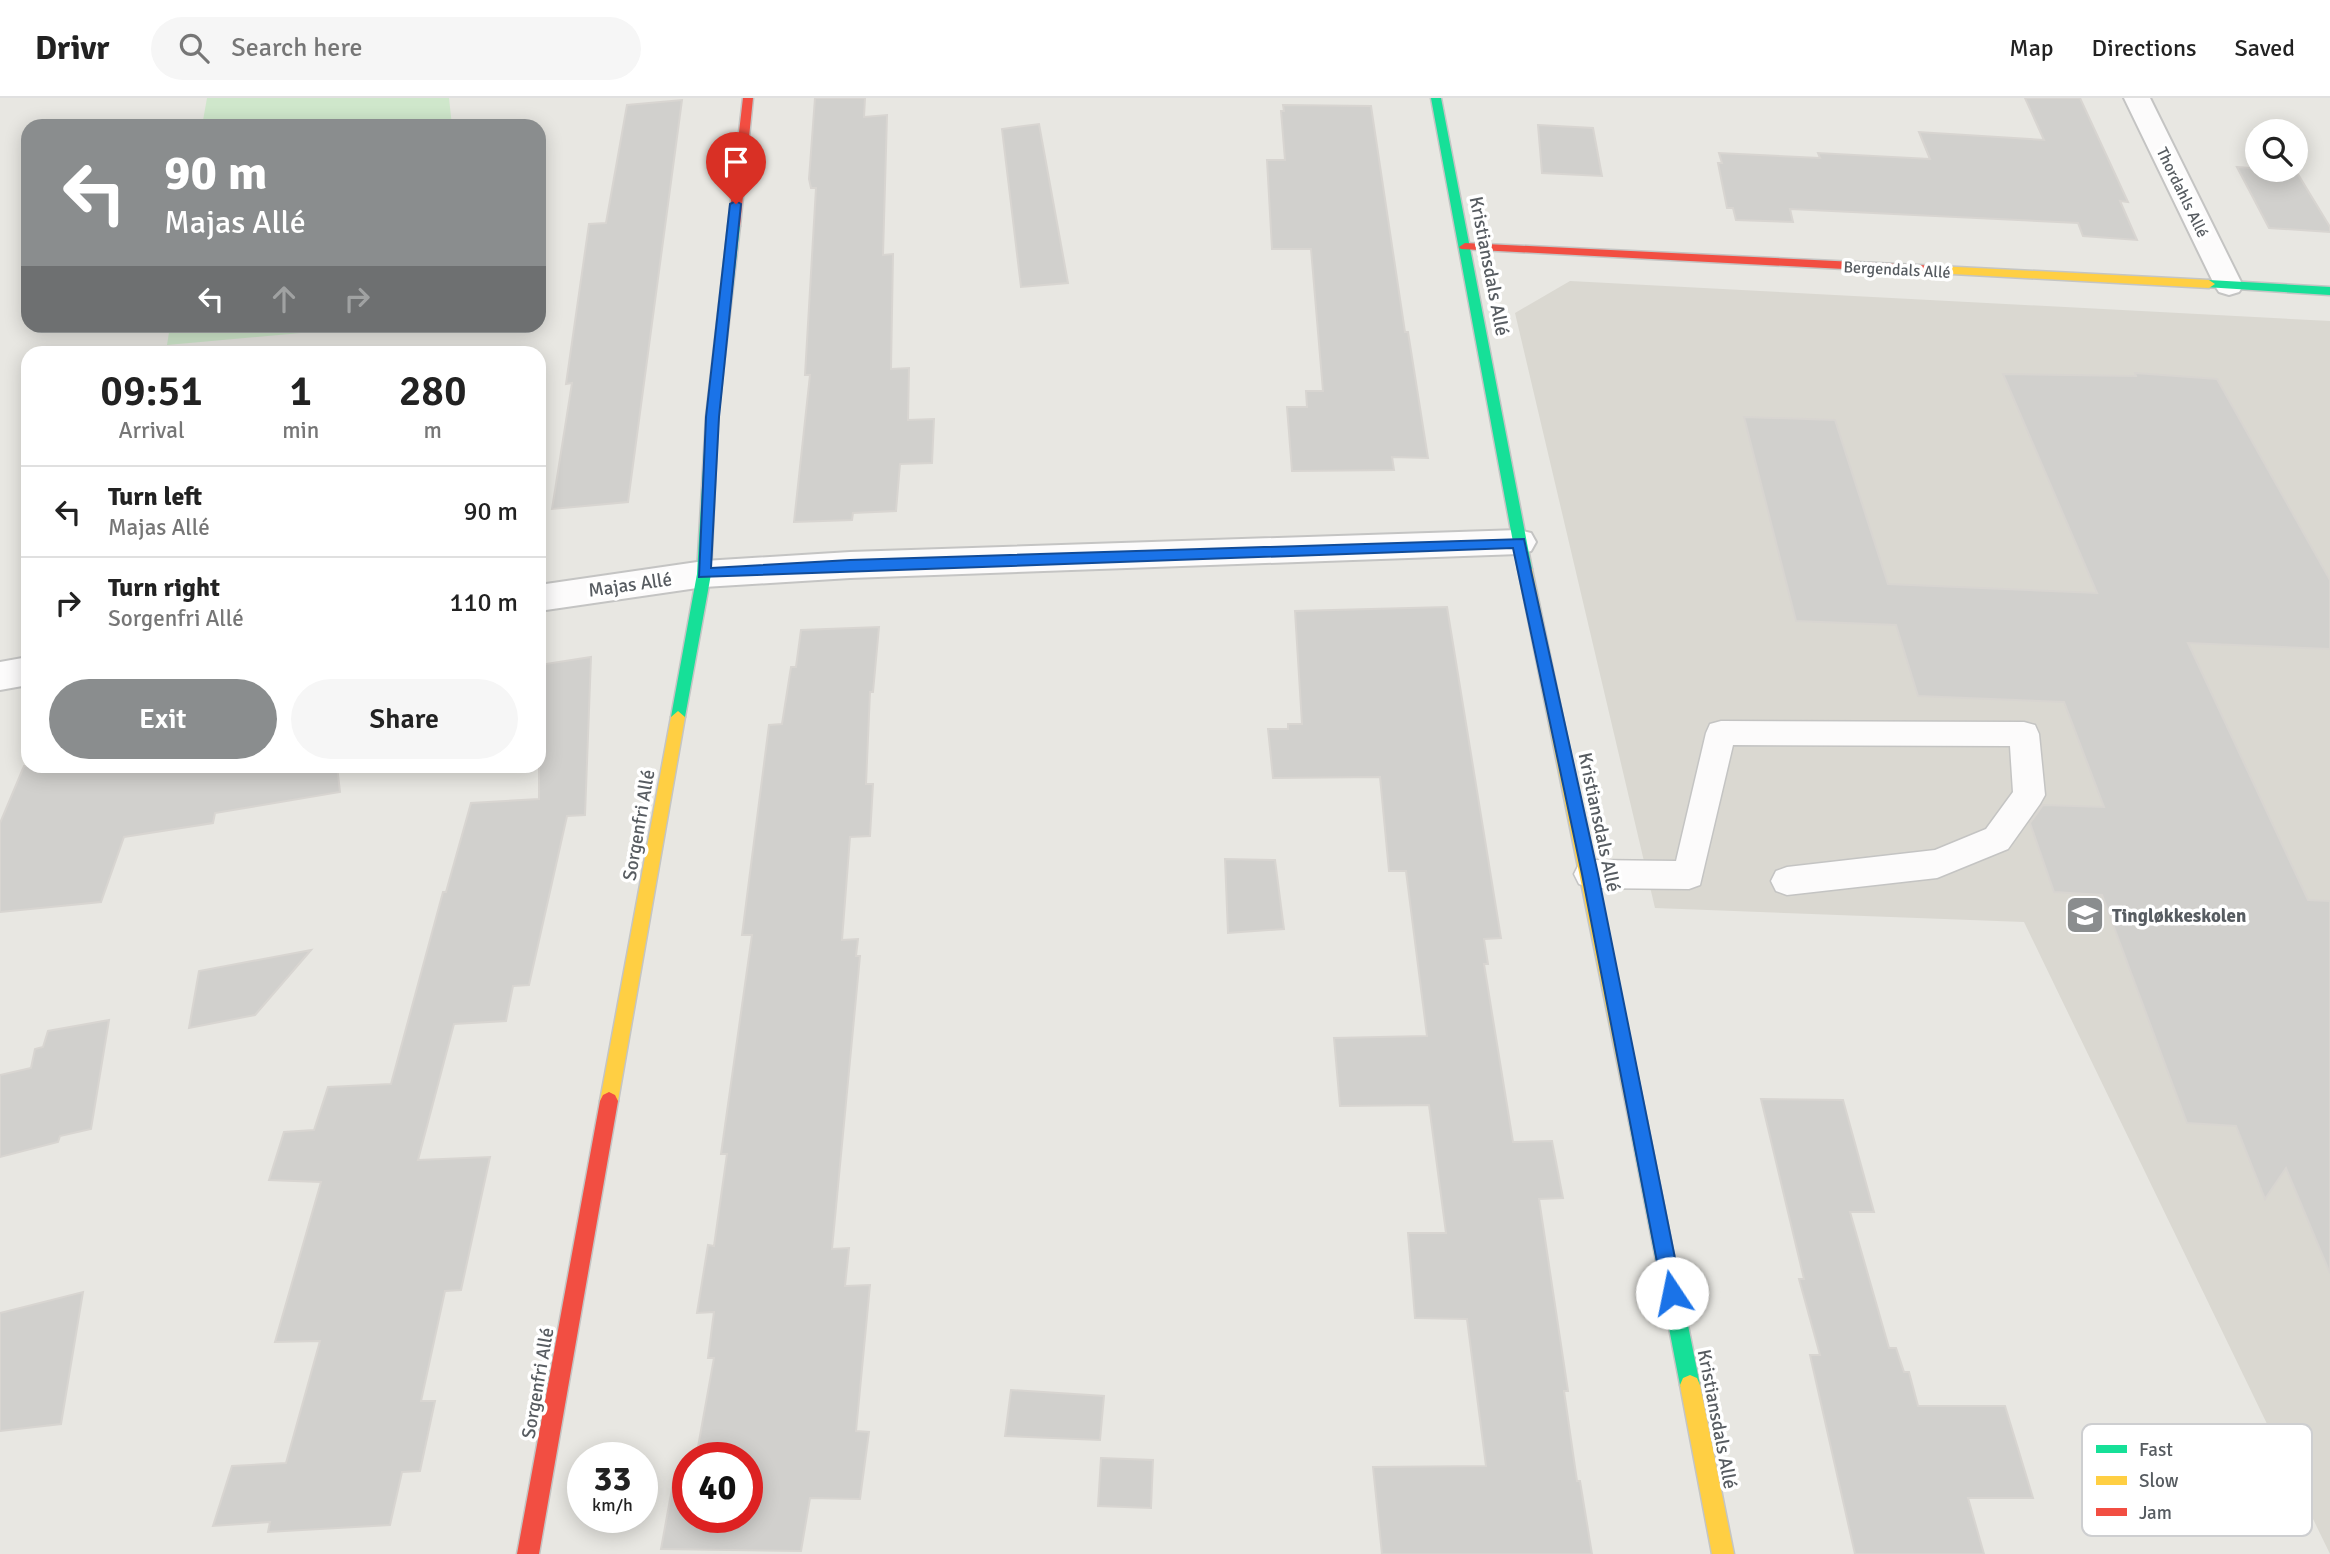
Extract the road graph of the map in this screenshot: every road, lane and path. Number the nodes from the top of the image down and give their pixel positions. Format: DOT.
graph roads {
  1 [pos="748,98"];
  2 [pos="1436,98"];
  3 [pos="2137,98"];
  4 [pos="1465,247"];
  5 [pos="2229,286"];
  6 [pos="2330,292"];
  7 [pos="1519,542"];
  8 [pos="704,573"];
  9 [pos="546,596"];
  10 [pos="1590,874"];
  11 [pos="1787,881"];
  12 [pos="528,1554"];
  13 [pos="1723,1554"];
  1 -- 8 [label="street, Sorgenfri Allé"];
  2 -- 4 [label="street, Kristiansdals Allé"];
  3 -- 5 [label="street, Thordahls Allé"];
  4 -- 5 [label="street, Bergendals Allé"];
  4 -- 7 [label="street, Kristiansdals Allé"];
  5 -- 6 [label="street, Bergendals Allé"];
  7 -- 8 [label="street, Majas Allé"];
  7 -- 10 [label="street, Kristiansdals Allé"];
  8 -- 9 [label="street, Majas Allé"];
  8 -- 12 [label="street, Sorgenfri Allé"];
  10 -- 11 [label="lane"];
  10 -- 13 [label="street, Kristiansdals Allé"];
}
